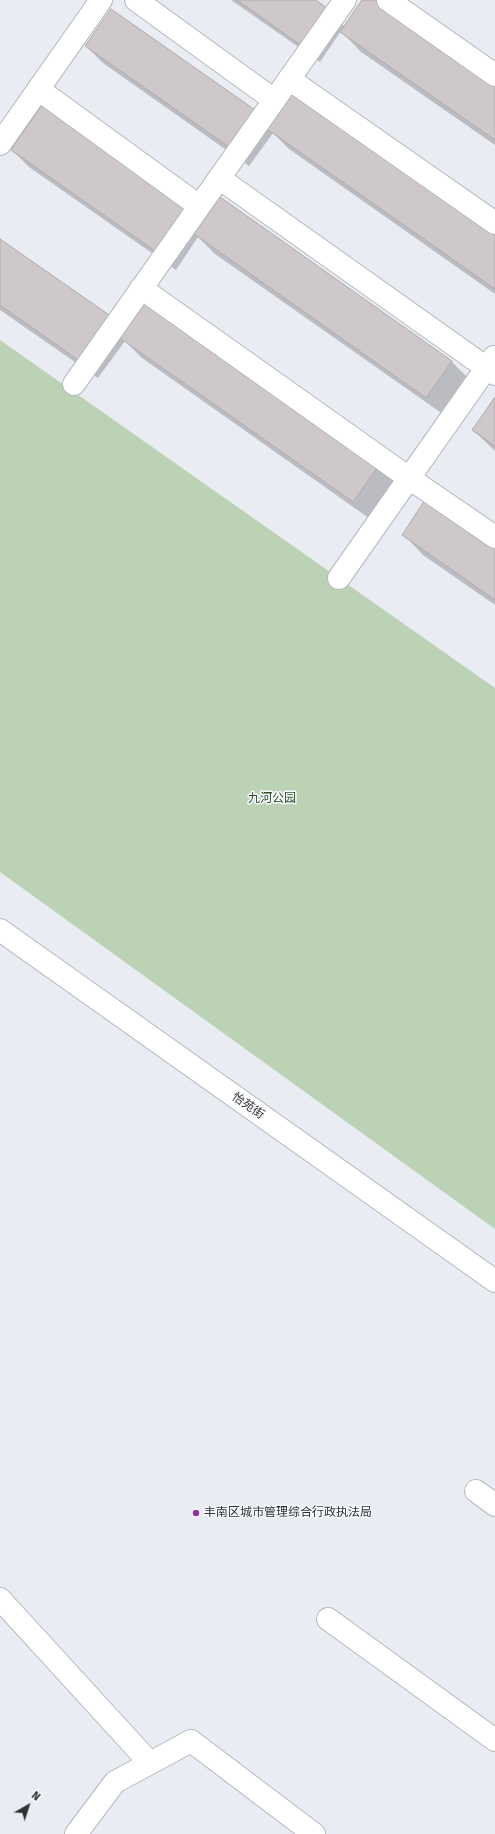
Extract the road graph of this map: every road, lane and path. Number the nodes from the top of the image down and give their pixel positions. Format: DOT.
graph roads {
  1 [pos="101,0"];
  2 [pos="136,0"];
  3 [pos="345,0"];
  4 [pos="388,0"];
  5 [pos="495,75"];
  6 [pos="289,79"];
  7 [pos="38,89"];
  8 [pos="274,100"];
  9 [pos="0,144"];
  10 [pos="219,178"];
  11 [pos="199,206"];
  12 [pos="495,223"];
  13 [pos="141,288"];
  14 [pos="492,366"];
  15 [pos="74,384"];
  16 [pos="409,478"];
  17 [pos="495,537"];
  18 [pos="339,578"];
  19 [pos="0,930"];
  20 [pos="495,1281"];
  21 [pos="476,1491"];
  22 [pos="495,1505"];
  23 [pos="0,1599"];
  24 [pos="328,1619"];
  25 [pos="495,1740"];
  26 [pos="150,1763"];
  27 [pos="76,1834"];
  28 [pos="314,1834"];
  1 -- 7 [label="street"];
  2 -- 8 [label="street"];
  3 -- 6 [label="street"];
  4 -- 5 [label="street"];
  6 -- 8 [label="street"];
  6 -- 12 [label="street"];
  7 -- 9 [label="street"];
  7 -- 11 [label="street"];
  8 -- 10 [label="street"];
  10 -- 11 [label="street"];
  10 -- 14 [label="street"];
  11 -- 13 [label="street"];
  13 -- 15 [label="street"];
  13 -- 16 [label="street"];
  14 -- 16 [label="street"];
  16 -- 17 [label="street"];
  16 -- 18 [label="street"];
  19 -- 20 [label="street, 怡苑街"];
  21 -- 22 [label="street"];
  23 -- 26 [label="street"];
  24 -- 25 [label="street"];
  26 -- 27 [label="street"];
  26 -- 28 [label="street"];
}
